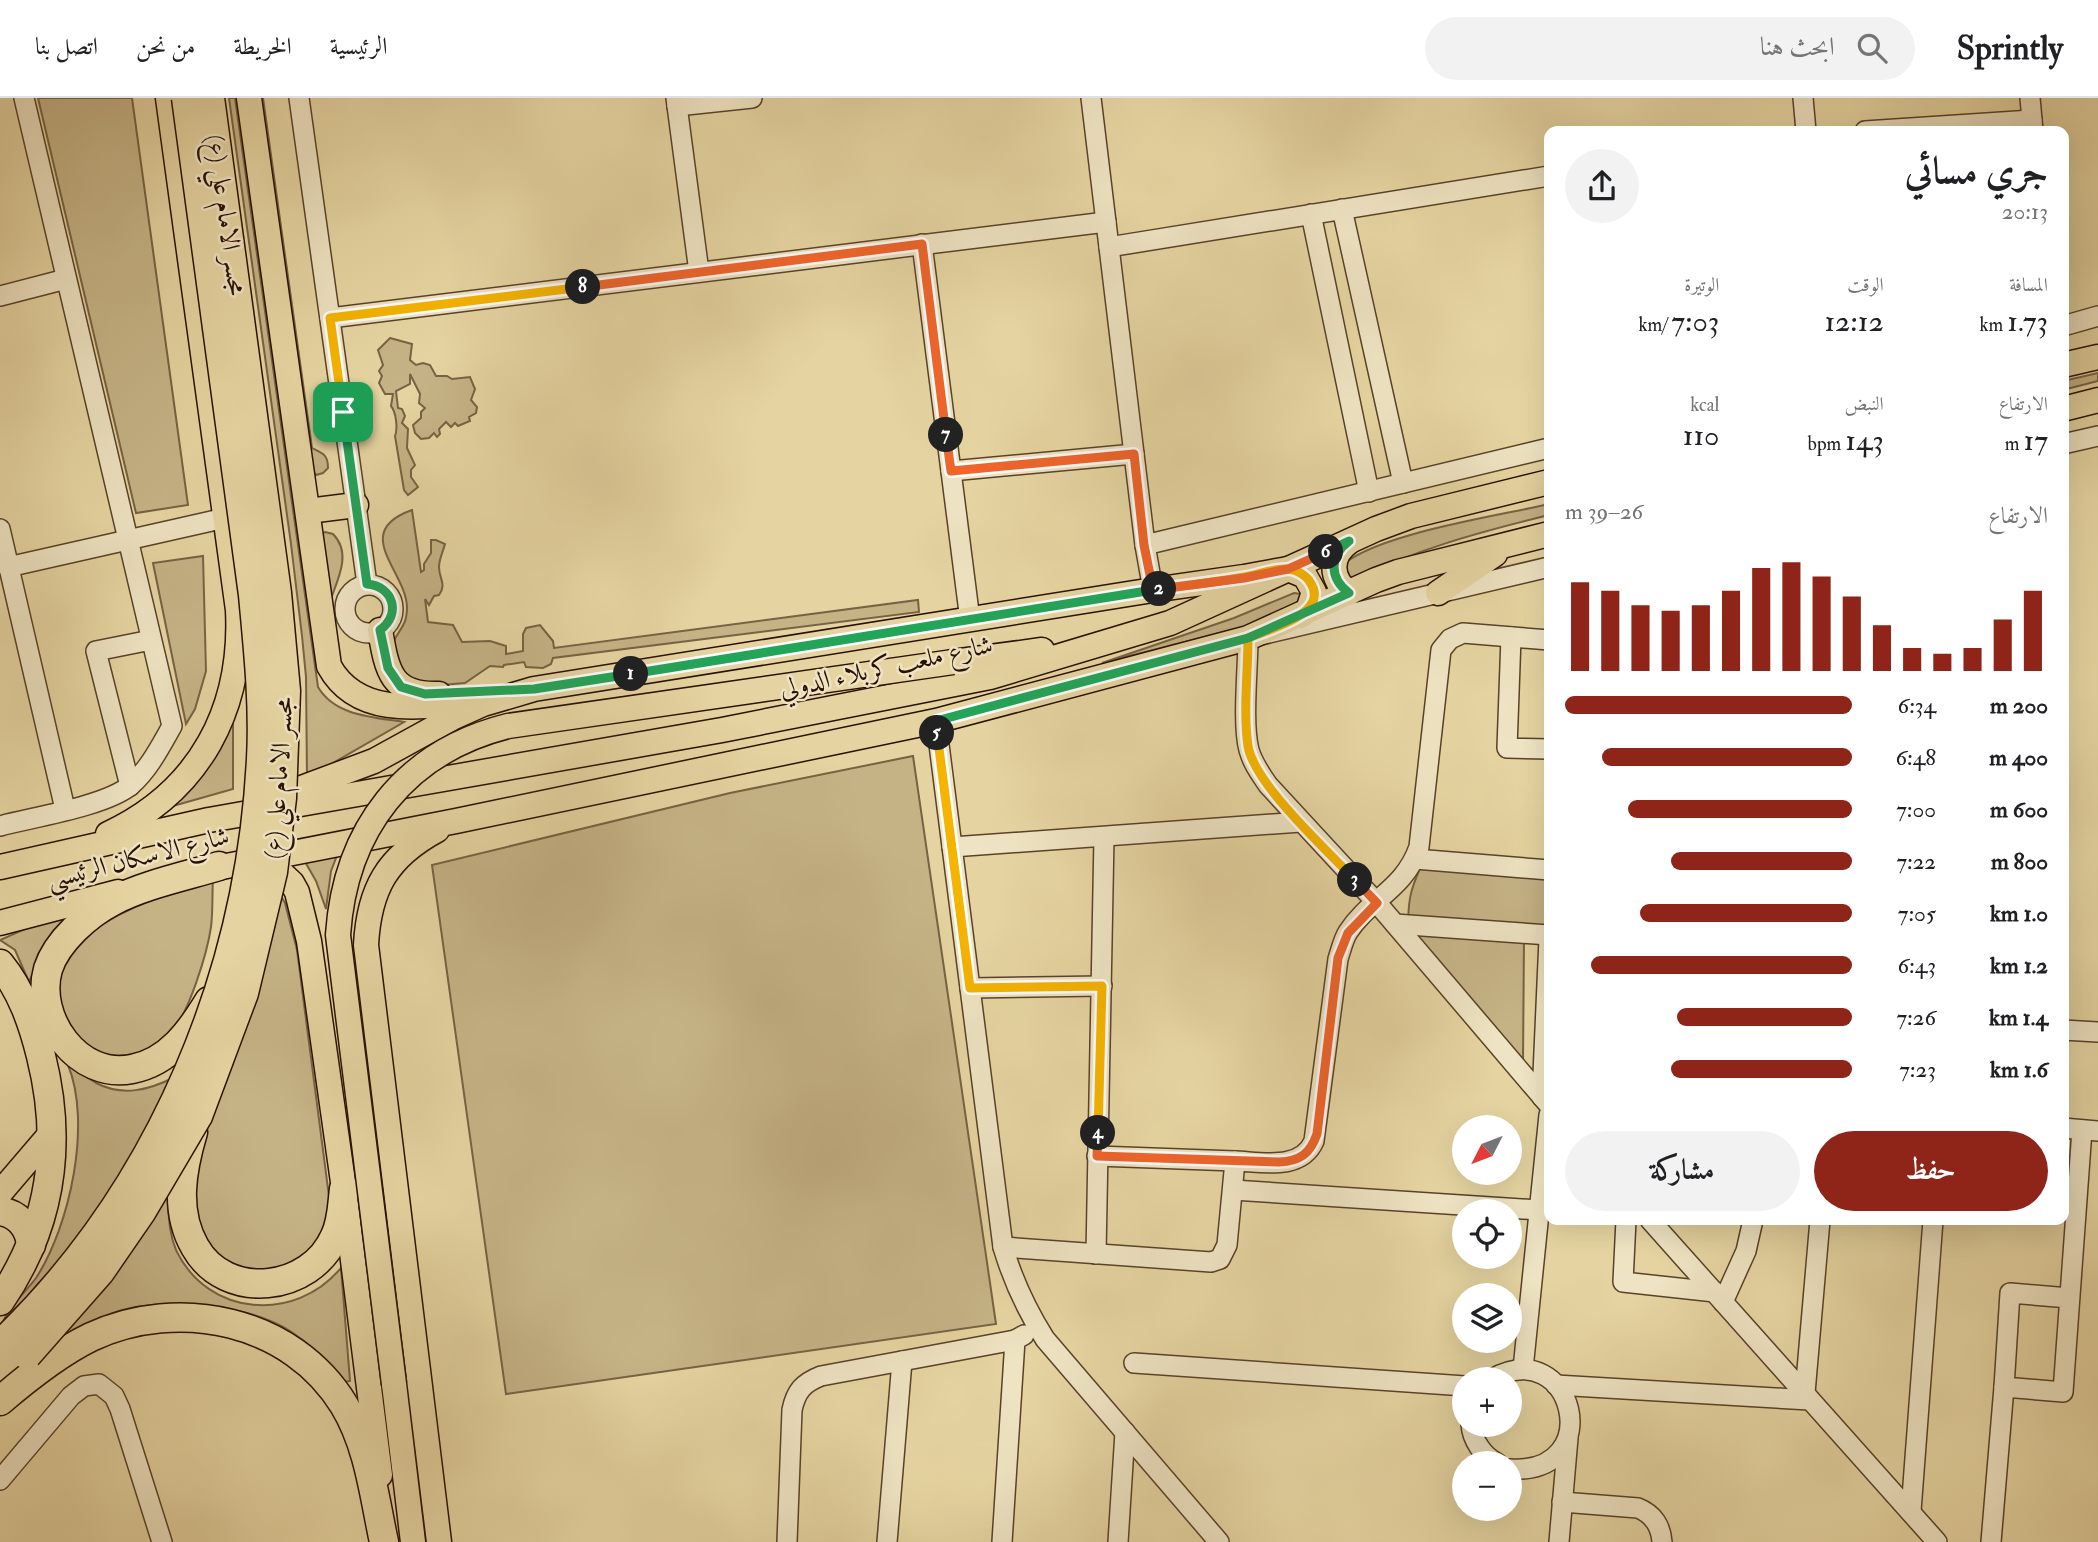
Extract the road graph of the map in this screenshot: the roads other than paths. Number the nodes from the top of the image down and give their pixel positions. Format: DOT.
graph roads {
  1 [pos="23,98"];
  2 [pos="168,98"];
  3 [pos="186,98"];
  4 [pos="210,98"];
  5 [pos="249,98"];
  6 [pos="299,98"];
  7 [pos="752,98"];
  8 [pos="1091,98"];
  9 [pos="1802,98"];
  10 [pos="2030,98"];
  11 [pos="676,102"];
  12 [pos="1805,126"];
  13 [pos="2033,126"];
  14 [pos="1544,177"];
  15 [pos="1342,209"];
  16 [pos="1311,214"];
  17 [pos="1106,222"];
  18 [pos="922,244"];
  19 [pos="1109,247"];
  20 [pos="699,272"];
  21 [pos="66,279"];
  22 [pos="0,296"];
  23 [pos="2098,316"];
  24 [pos="330,318"];
  25 [pos="2069,324"];
  26 [pos="2098,357"];
  27 [pos="2069,364"];
  28 [pos="2098,400"];
  29 [pos="2069,407"];
  30 [pos="2098,436"];
  31 [pos="2069,443"];
  32 [pos="1544,449"];
  33 [pos="1134,454"];
  34 [pos="951,471"];
  35 [pos="1403,483"];
  36 [pos="1544,483"];
  37 [pos="1369,492"];
  38 [pos="356,505"];
  39 [pos="308,511"];
  40 [pos="225,518"];
  41 [pos="1544,535"];
  42 [pos="1,538"];
  43 [pos="128,540"];
  44 [pos="1349,541"];
  45 [pos="1513,543"];
  46 [pos="1144,545"];
  47 [pos="8,567"];
  48 [pos="1544,568"];
  49 [pos="1288,569"];
  50 [pos="367,584"];
  51 [pos="1153,590"];
  52 [pos="6,593"];
  53 [pos="1349,593"];
  54 [pos="1438,593"];
  55 [pos="1301,616"];
  56 [pos="970,620"];
  57 [pos="380,630"];
  58 [pos="1149,630"];
  59 [pos="1511,637"];
  60 [pos="1248,638"];
  61 [pos="151,640"];
  62 [pos="1544,640"];
  63 [pos="534,689"];
  64 [pos="499,699"];
  65 [pos="936,721"];
  66 [pos="1544,749"];
  67 [pos="130,786"];
  68 [pos="65,809"];
  69 [pos="209,820"];
  70 [pos="456,821"];
  71 [pos="1301,822"];
  72 [pos="0,826"];
  73 [pos="1104,837"];
  74 [pos="952,847"];
  75 [pos="74,850"];
  76 [pos="1415,859"];
  77 [pos="255,861"];
  78 [pos="219,866"];
  79 [pos="0,867"];
  80 [pos="1544,870"];
  81 [pos="1377,903"];
  82 [pos="0,923"];
  83 [pos="1395,924"];
  84 [pos="1544,937"];
  85 [pos="0,964"];
  86 [pos="222,977"];
  87 [pos="1102,986"];
  88 [pos="970,988"];
  89 [pos="316,989"];
  90 [pos="371,990"];
  91 [pos="2069,1030"];
  92 [pos="2098,1032"];
  93 [pos="1544,1104"];
  94 [pos="198,1115"];
  95 [pos="2081,1130"];
  96 [pos="53,1131"];
  97 [pos="1544,1136"];
  98 [pos="1097,1156"];
  99 [pos="1235,1161"];
  100 [pos="344,1189"];
  101 [pos="1233,1190"];
  102 [pos="0,1193"];
  103 [pos="1539,1210"];
  104 [pos="0,1211"];
  105 [pos="1626,1225"];
  106 [pos="1654,1225"];
  107 [pos="1752,1225"];
  108 [pos="1820,1225"];
  109 [pos="1933,1225"];
  110 [pos="31,1245"];
  111 [pos="1003,1247"];
  112 [pos="1096,1254"];
  113 [pos="1719,1297"];
  114 [pos="2069,1298"];
  115 [pos="0,1301"];
  116 [pos="1038,1326"];
  117 [pos="1015,1340"];
  118 [pos="12,1346"];
  119 [pos="902,1361"];
  120 [pos="1134,1363"];
  121 [pos="1523,1369"];
  122 [pos="0,1384"];
  123 [pos="1452,1385"];
  124 [pos="1556,1385"];
  125 [pos="2004,1387"];
  126 [pos="1807,1397"];
  127 [pos="0,1401"];
  128 [pos="1125,1432"];
  129 [pos="1568,1436"];
  130 [pos="1522,1470"];
  131 [pos="0,1480"];
  132 [pos="1563,1502"];
  133 [pos="1910,1511"];
  134 [pos="162,1542"];
  135 [pos="386,1542"];
  136 [pos="413,1542"];
  137 [pos="439,1542"];
  138 [pos="787,1542"];
  139 [pos="887,1542"];
  140 [pos="1002,1542"];
  141 [pos="1118,1542"];
  142 [pos="1219,1542"];
  143 [pos="1559,1542"];
  144 [pos="1662,1542"];
  145 [pos="1937,1542"];
  146 [pos="1991,1542"];
  1 -- 21 [label="street"];
  2 -- 40 [label="main road"];
  3 -- 86 [label="highway, مجسر الامام علي (ع), bridge"];
  4 -- 94 [label="highway, مجسر الامام علي (ع), bridge"];
  5 -- 39 [label="main road"];
  6 -- 24 [label="street"];
  7 -- 11 [label="street"];
  8 -- 17 [label="street"];
  9 -- 12 [label="street"];
  10 -- 13 [label="street"];
  11 -- 20 [label="street"];
  14 -- 15 [label="street"];
  15 -- 16 [label="street"];
  15 -- 35 [label="street"];
  16 -- 19 [label="street"];
  16 -- 37 [label="street"];
  17 -- 18 [label="street"];
  17 -- 19 [label="street"];
  18 -- 20 [label="street"];
  18 -- 34 [label="street"];
  19 -- 33 [label="street"];
  20 -- 24 [label="street"];
  21 -- 22 [label="street"];
  21 -- 43 [label="street"];
  23 -- 25 [label="street"];
  24 -- 38 [label="street"];
  26 -- 27 [label="main road"];
  28 -- 29 [label="main road"];
  30 -- 31 [label="street"];
  32 -- 35 [label="street"];
  33 -- 34 [label="street"];
  33 -- 46 [label="street"];
  34 -- 56 [label="street"];
  35 -- 37 [label="street"];
  36 -- 44 [label="main road, شارع ملعب كربلاء الدولي"];
  37 -- 46 [label="street"];
  38 -- 39 [label="main road"];
  38 -- 50 [label="street"];
  39 -- 64 [label="main road"];
  40 -- 43 [label="street"];
  40 -- 75 [label="main road"];
  41 -- 45 [label="main road"];
  42 -- 47 [label="street"];
  43 -- 47 [label="street"];
  43 -- 61 [label="street"];
  44 -- 49 [label="main road, شارع ملعب كربلاء الدولي"];
  44 -- 53 [label="main road"];
  45 -- 53 [label="main road"];
  45 -- 54 [label="main road"];
  46 -- 51 [label="street"];
  47 -- 52 [label="street"];
  48 -- 54 [label="street"];
  49 -- 51 [label="main road"];
  49 -- 55 [label="main road"];
  49 -- 58 [label="main road, شارع ملعب كربلاء الدولي"];
  50 -- 57 [label="street"];
  50 -- 57 [label="street"];
  51 -- 56 [label="main road"];
  52 -- 68 [label="street"];
  53 -- 55 [label="main road"];
  54 -- 60 [label="street"];
  55 -- 60 [label="main road"];
  56 -- 63 [label="main road"];
  57 -- 63 [label="main road"];
  58 -- 69 [label="main road, شارع ملعب كربلاء الدولي"];
  58 -- 136 [label="main road, bridge"];
  59 -- 62 [label="street"];
  59 -- 66 [label="street"];
  59 -- 76 [label="street"];
  60 -- 65 [label="main road"];
  60 -- 71 [label="street"];
  61 -- 67 [label="street"];
  61 -- 67 [label="street"];
  63 -- 64 [label="main road"];
  64 -- 69 [label="main road"];
  65 -- 70 [label="main road"];
  65 -- 74 [label="street"];
  67 -- 68 [label="street"];
  68 -- 72 [label="street"];
  69 -- 75 [label="main road, شارع الاسكان الرئيسي"];
  70 -- 77 [label="main road, شارع الاسكان الرئيسي"];
  70 -- 90 [label="main road"];
  71 -- 73 [label="street"];
  71 -- 81 [label="street"];
  73 -- 74 [label="street"];
  73 -- 87 [label="street"];
  74 -- 88 [label="street"];
  75 -- 79 [label="main road, شارع الاسكان الرئيسي"];
  76 -- 80 [label="street"];
  76 -- 81 [label="street"];
  77 -- 78 [label="main road, شارع الاسكان الرئيسي"];
  77 -- 89 [label="main road"];
  78 -- 82 [label="main road, شارع الاسكان الرئيسي"];
  78 -- 86 [label="highway, bridge"];
  81 -- 83 [label="street"];
  81 -- 99 [label="street"];
  83 -- 84 [label="street"];
  83 -- 93 [label="street"];
  85 -- 96 [label="highway"];
  86 -- 118 [label="highway, مجسر الامام علي (ع), bridge"];
  87 -- 88 [label="street"];
  87 -- 98 [label="street"];
  88 -- 111 [label="street"];
  89 -- 90 [label="main road"];
  89 -- 100 [label="main road"];
  90 -- 137 [label="main road"];
  91 -- 92 [label="street"];
  94 -- 100 [label="highway, bridge"];
  94 -- 118 [label="highway, مجسر الامام علي (ع), bridge"];
  95 -- 114 [label="street"];
  96 -- 102 [label="main road"];
  96 -- 110 [label="highway"];
  97 -- 103 [label="street"];
  98 -- 99 [label="street"];
  98 -- 112 [label="street"];
  99 -- 101 [label="street"];
  100 -- 135 [label="main road"];
  101 -- 103 [label="street"];
  101 -- 112 [label="street"];
  103 -- 121 [label="street"];
  104 -- 110 [label="highway"];
  105 -- 113 [label="street"];
  106 -- 113 [label="street"];
  107 -- 113 [label="street"];
  108 -- 126 [label="street"];
  109 -- 133 [label="street"];
  110 -- 115 [label="highway"];
  111 -- 112 [label="street"];
  111 -- 116 [label="street"];
  113 -- 126 [label="street"];
  114 -- 125 [label="street"];
  114 -- 125 [label="street"];
  116 -- 117 [label="street"];
  116 -- 128 [label="street"];
  117 -- 119 [label="street"];
  117 -- 140 [label="street"];
  118 -- 122 [label="highway, مجسر الامام علي (ع)"];
  119 -- 138 [label="street"];
  119 -- 139 [label="street"];
  120 -- 123 [label="street"];
  121 -- 124 [label="street"];
  124 -- 126 [label="street"];
  124 -- 129 [label="street"];
  125 -- 146 [label="street"];
  126 -- 133 [label="street"];
  127 -- 135 [label="highway"];
  128 -- 141 [label="street"];
  128 -- 142 [label="street"];
  129 -- 130 [label="street"];
  129 -- 132 [label="street"];
  131 -- 134 [label="street"];
  132 -- 143 [label="street"];
  132 -- 144 [label="street"];
  133 -- 145 [label="street"];
}
